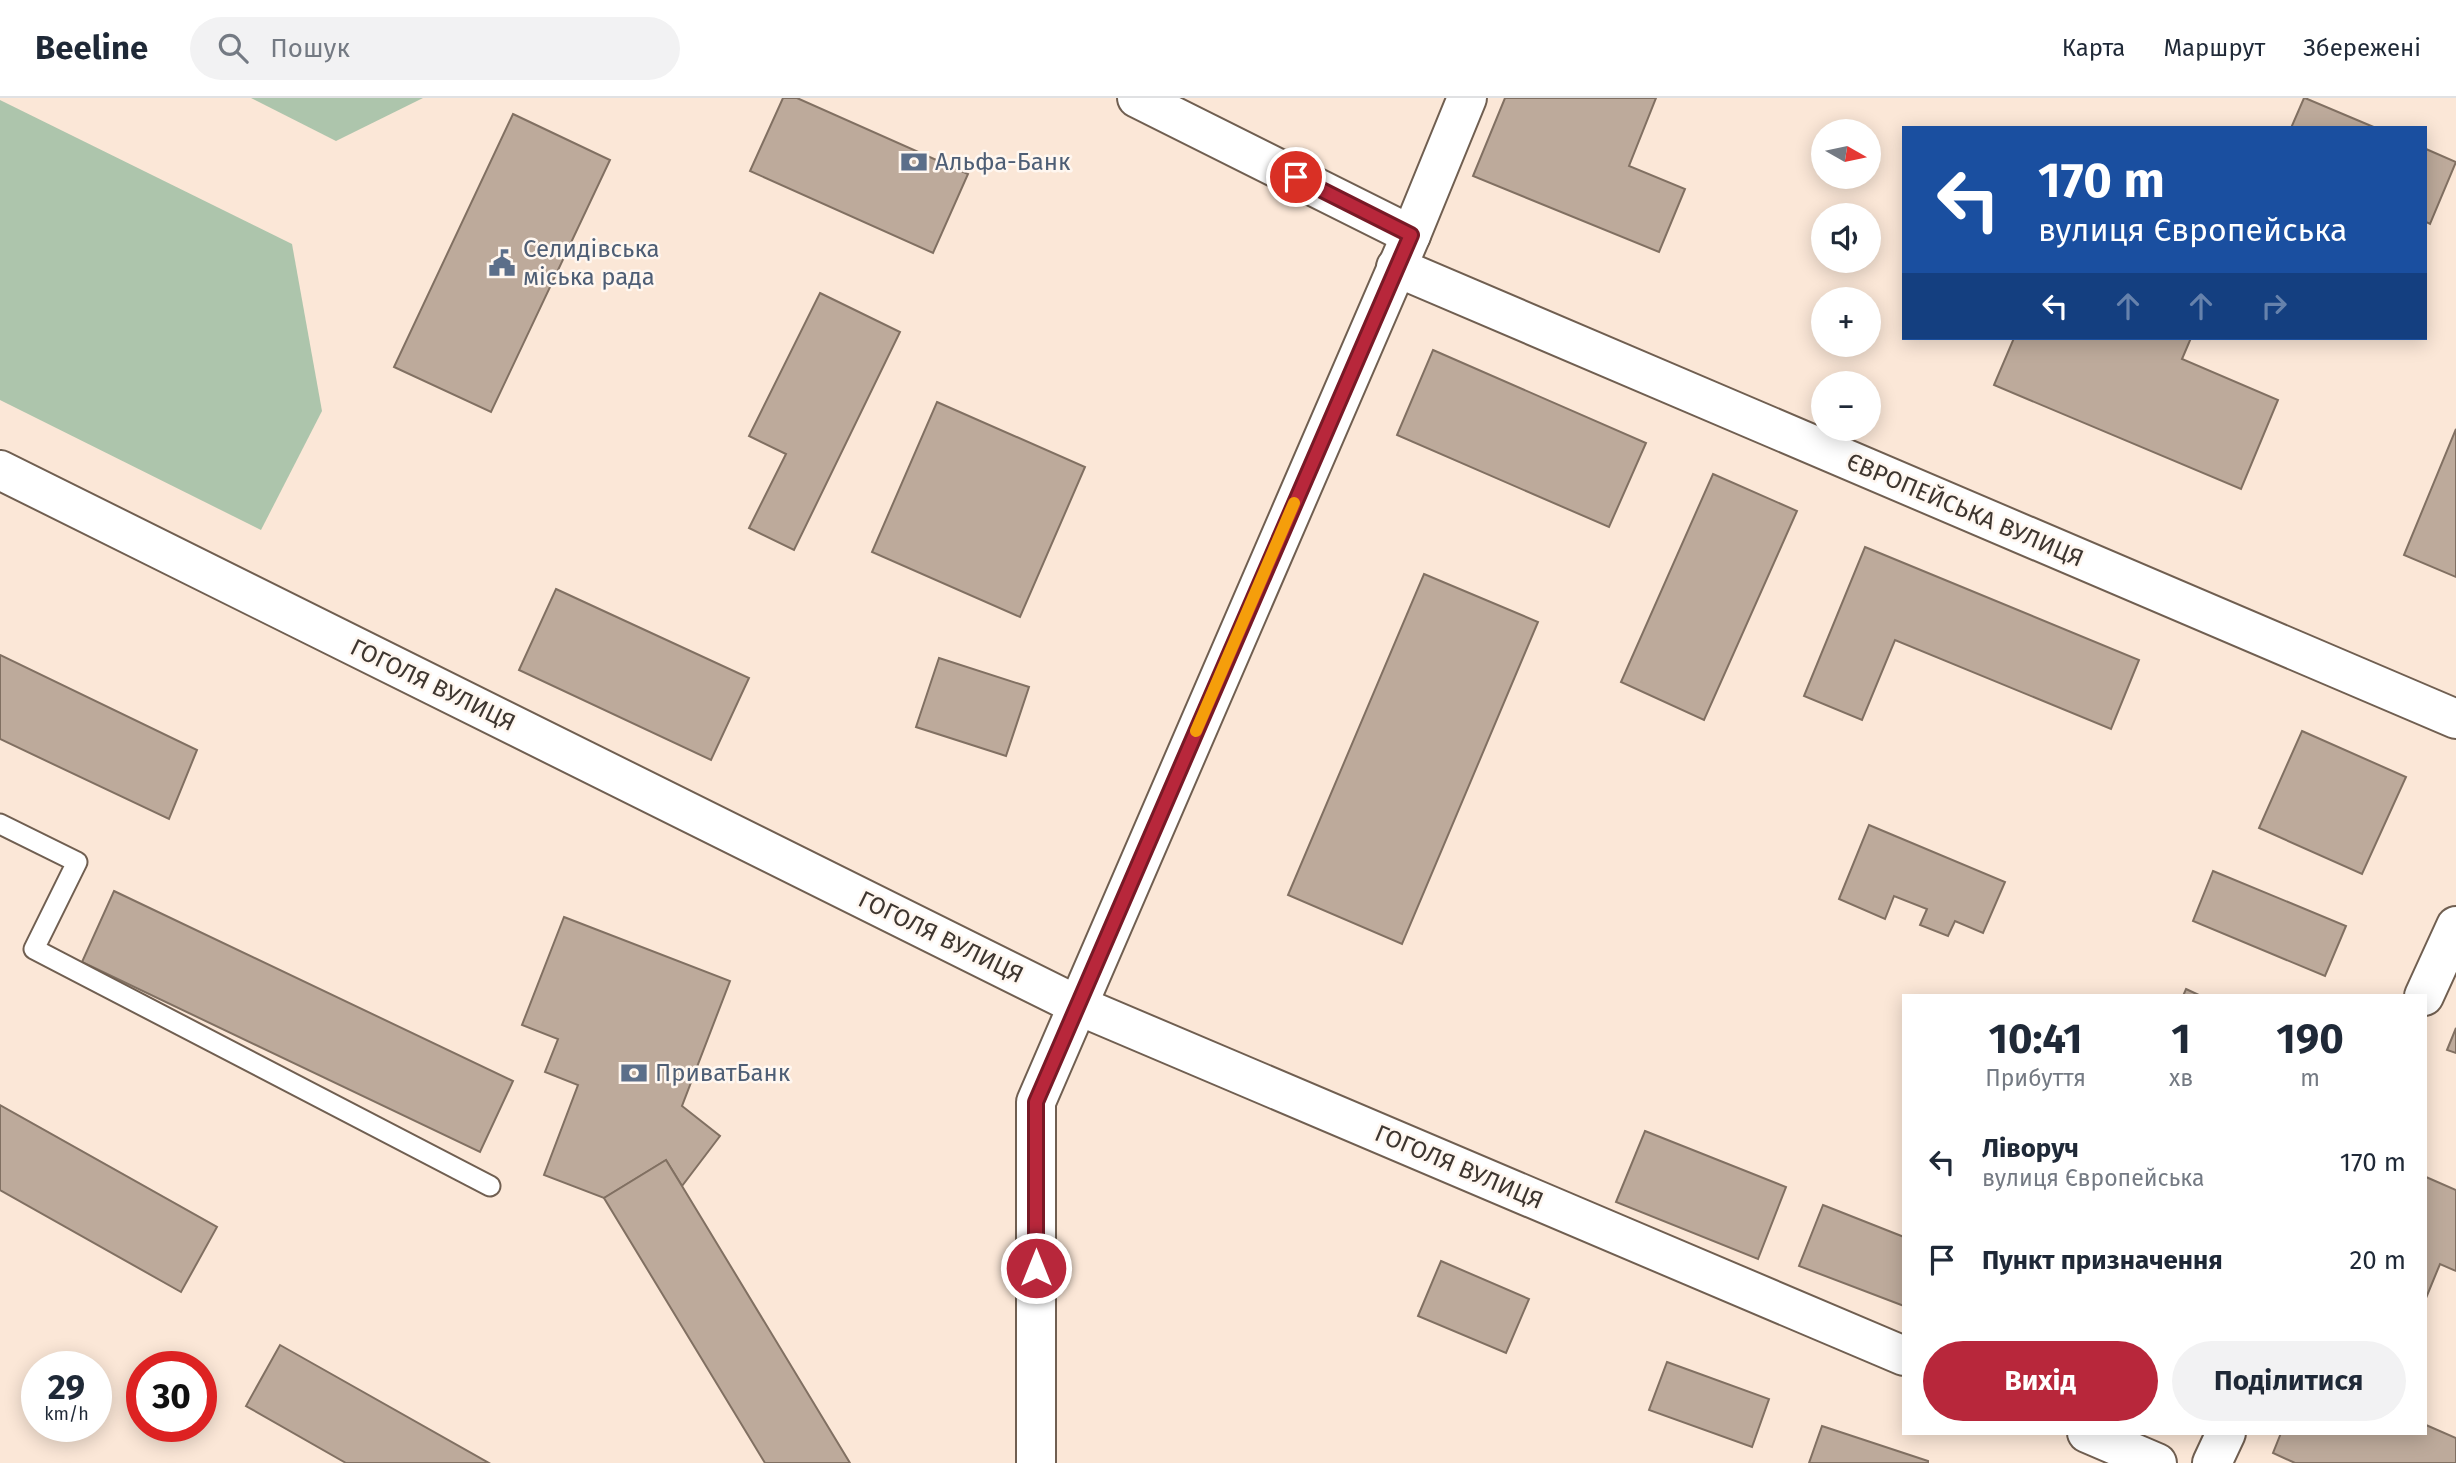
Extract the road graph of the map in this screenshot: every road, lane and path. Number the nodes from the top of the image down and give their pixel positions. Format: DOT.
graph roads {
  1 [pos="1136,98"];
  2 [pos="1467,98"];
  3 [pos="1404,251"];
  4 [pos="0,470"];
  5 [pos="2456,719"];
  6 [pos="0,824"];
  7 [pos="2456,926"];
  8 [pos="2425,994"];
  9 [pos="1077,1005"];
  10 [pos="490,1186"];
  11 [pos="1902,1355"];
  12 [pos="2092,1435"];
  13 [pos="2225,1435"];
  14 [pos="1037,1463"];
  15 [pos="2157,1463"];
  16 [pos="2212,1463"];
  1 -- 3 [label="street, ЄВРОПЕЙСЬКА ВУЛИЦЯ"];
  2 -- 3 [label="street"];
  3 -- 5 [label="street, ЄВРОПЕЙСЬКА ВУЛИЦЯ"];
  3 -- 9 [label="street"];
  4 -- 9 [label="street, ГОГОЛЯ ВУЛИЦЯ"];
  6 -- 10 [label="lane"];
  7 -- 8 [label="street"];
  9 -- 11 [label="street, ГОГОЛЯ ВУЛИЦЯ"];
  9 -- 14 [label="street"];
  12 -- 15 [label="street"];
  13 -- 16 [label="street"];
}
